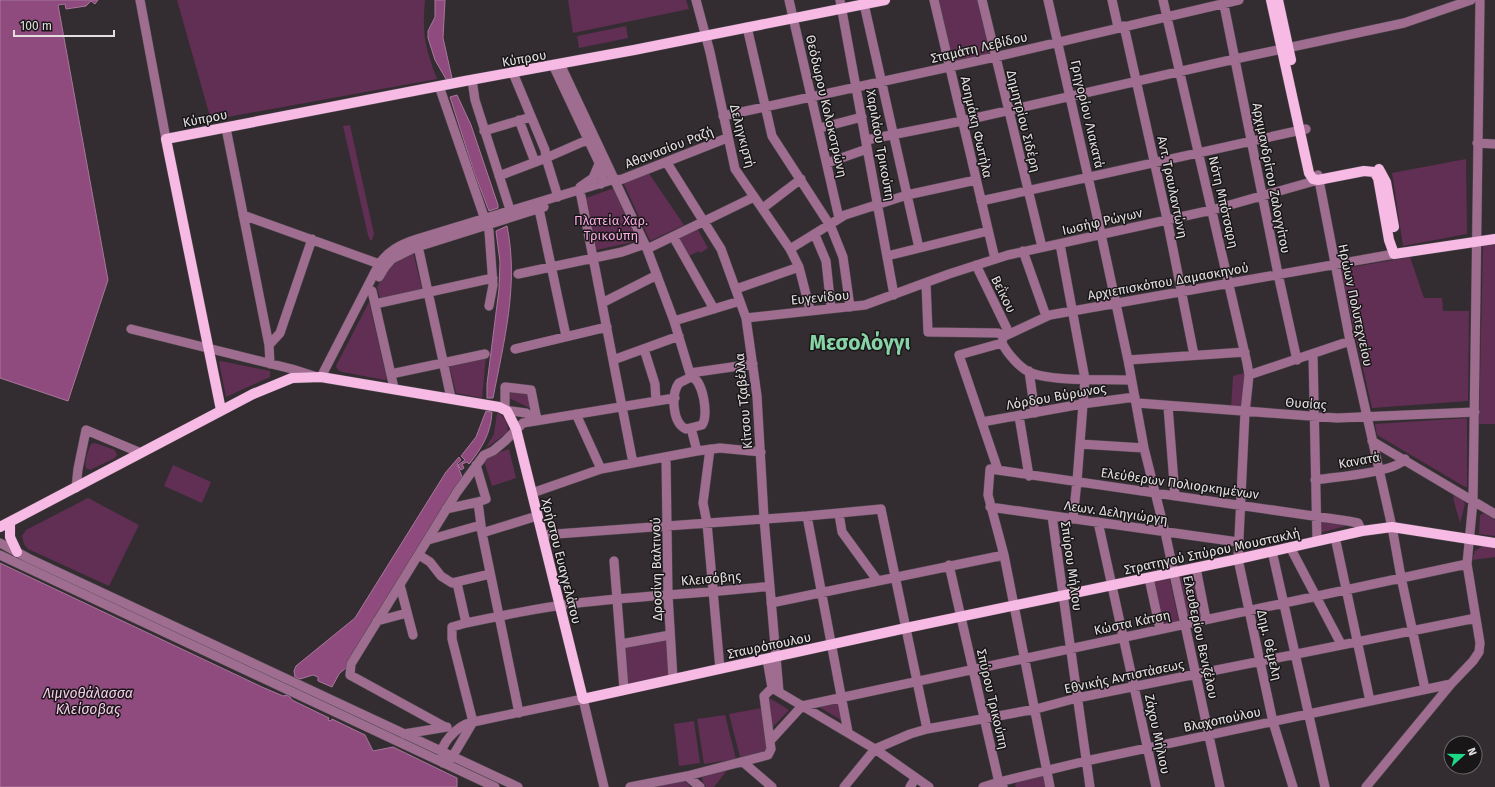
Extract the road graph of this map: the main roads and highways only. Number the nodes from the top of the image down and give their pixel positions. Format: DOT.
graph roads {
  1 [pos="885,0"];
  2 [pos="1271,0"];
  3 [pos="1278,0"];
  4 [pos="871,2"];
  5 [pos="841,4"];
  6 [pos="1285,48"];
  7 [pos="1495,239"];
  8 [pos="220,410"];
  9 [pos="10,522"];
  10 [pos="0,527"];
  11 [pos="1495,543"];
  12 [pos="17,552"];
  13 [pos="961,617"];
  14 [pos="583,699"];
  1 -- 4 [label="main road, Κύπρου"];
  2 -- 6 [label="main road"];
  3 -- 6 [label="main road"];
  4 -- 5 [label="main road, Κύπρου"];
  5 -- 8 [label="main road, Κύπρου"];
  6 -- 7 [label="main road"];
  8 -- 9 [label="main road"];
  8 -- 14 [label="main road, Χρήστου Ευαγγελάτου"];
  9 -- 10 [label="main road"];
  9 -- 12 [label="main road"];
  11 -- 13 [label="main road, Στρατηγού Σπύρου Μουστακλή"];
  13 -- 14 [label="main road, Σταυρόπουλου"];
}
